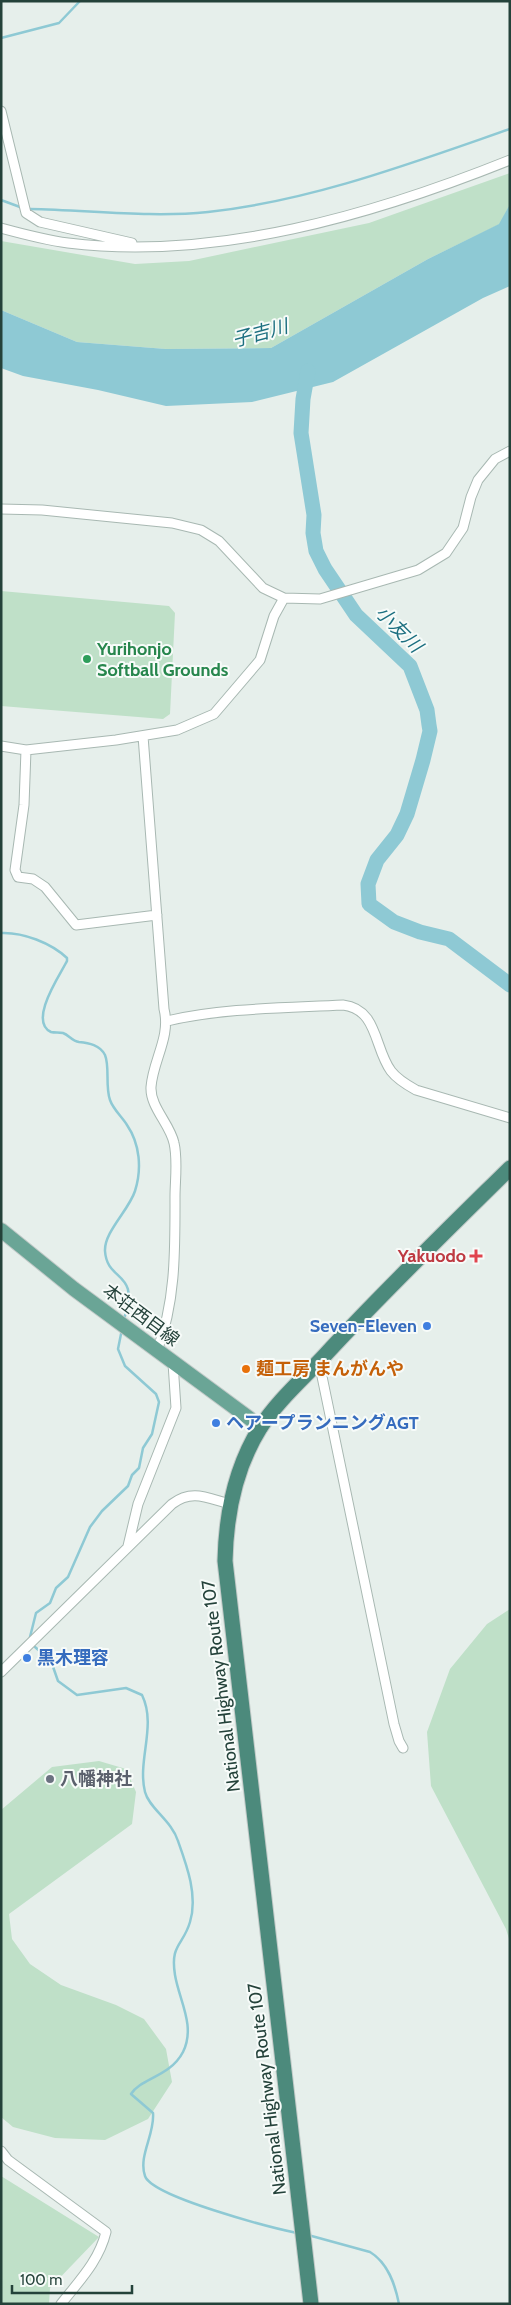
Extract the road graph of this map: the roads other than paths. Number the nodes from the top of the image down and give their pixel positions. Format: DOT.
graph roads {
  1 [pos="1,111"];
  2 [pos="510,160"];
  3 [pos="1,228"];
  4 [pos="144,246"];
  5 [pos="510,451"];
  6 [pos="1,509"];
  7 [pos="284,598"];
  8 [pos="143,736"];
  9 [pos="1,746"];
  10 [pos="26,750"];
  11 [pos="156,915"];
  12 [pos="167,1020"];
  13 [pos="510,1118"];
  14 [pos="510,1168"];
  15 [pos="1,1230"];
  16 [pos="157,1351"];
  17 [pos="319,1362"];
  18 [pos="173,1363"];
  19 [pos="260,1427"];
  20 [pos="230,1504"];
  21 [pos="128,1547"];
  22 [pos="1,1672"];
  23 [pos="403,1748"];
  24 [pos="1,2151"];
  25 [pos="61,2304"];
  26 [pos="311,2304"];
  1 -- 4 [label="street"];
  2 -- 4 [label="street"];
  3 -- 4 [label="street"];
  5 -- 7 [label="street"];
  6 -- 7 [label="street"];
  7 -- 8 [label="street"];
  8 -- 10 [label="street"];
  8 -- 11 [label="street"];
  9 -- 10 [label="street"];
  10 -- 11 [label="street"];
  11 -- 12 [label="street"];
  12 -- 13 [label="street"];
  12 -- 16 [label="street"];
  14 -- 17 [label="highway, National Highway Route 107"];
  15 -- 16 [label="main road, 本荘西目線"];
  16 -- 18 [label="main road, 本荘西目線"];
  17 -- 19 [label="highway, National Highway Route 107"];
  17 -- 23 [label="street"];
  18 -- 19 [label="main road, 本荘西目線"];
  18 -- 21 [label="street"];
  19 -- 20 [label="highway, National Highway Route 107"];
  20 -- 21 [label="street"];
  20 -- 26 [label="highway, National Highway Route 107"];
  21 -- 22 [label="street"];
  24 -- 25 [label="street"];
}
